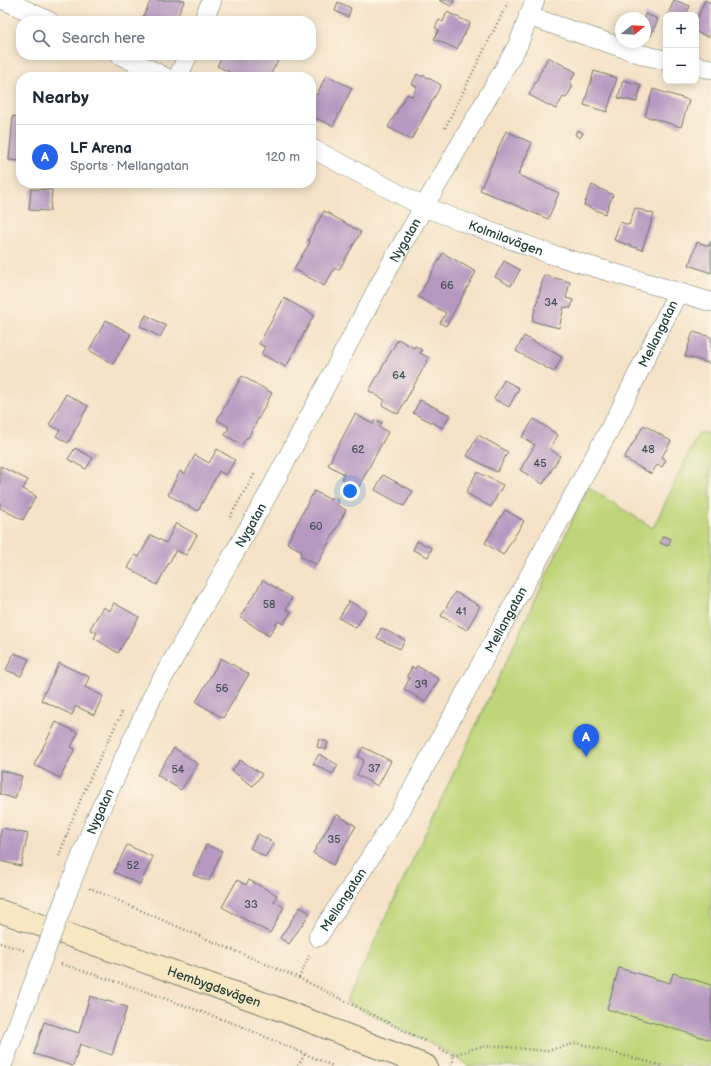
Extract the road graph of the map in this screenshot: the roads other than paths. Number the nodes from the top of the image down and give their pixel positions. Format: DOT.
graph roads {
  1 [pos="4,0"];
  2 [pos="212,0"];
  3 [pos="532,8"];
  4 [pos="38,16"];
  5 [pos="205,16"];
  6 [pos="663,59"];
  7 [pos="130,60"];
  8 [pos="186,60"];
  9 [pos="699,67"];
  10 [pos="711,69"];
  11 [pos="155,72"];
  12 [pos="180,72"];
  13 [pos="316,151"];
  14 [pos="424,207"];
  15 [pos="678,292"];
  16 [pos="711,302"];
  17 [pos="0,911"];
  18 [pos="318,937"];
  19 [pos="2,1066"];
  20 [pos="426,1066"];
  1 -- 4 [label="street"];
  2 -- 5 [label="street"];
  3 -- 6 [label="street"];
  3 -- 14 [label="street, Nygatan"];
  7 -- 11 [label="street"];
  8 -- 12 [label="street"];
  9 -- 10 [label="street"];
  13 -- 14 [label="street, Kolmilavägen"];
  14 -- 15 [label="street, Kolmilavägen"];
  14 -- 19 [label="street, Nygatan, bridge"];
  15 -- 16 [label="street, Kolmilavägen"];
  15 -- 18 [label="street, Mellangatan"];
  17 -- 20 [label="main road, Hembygdsvägen"];
}
